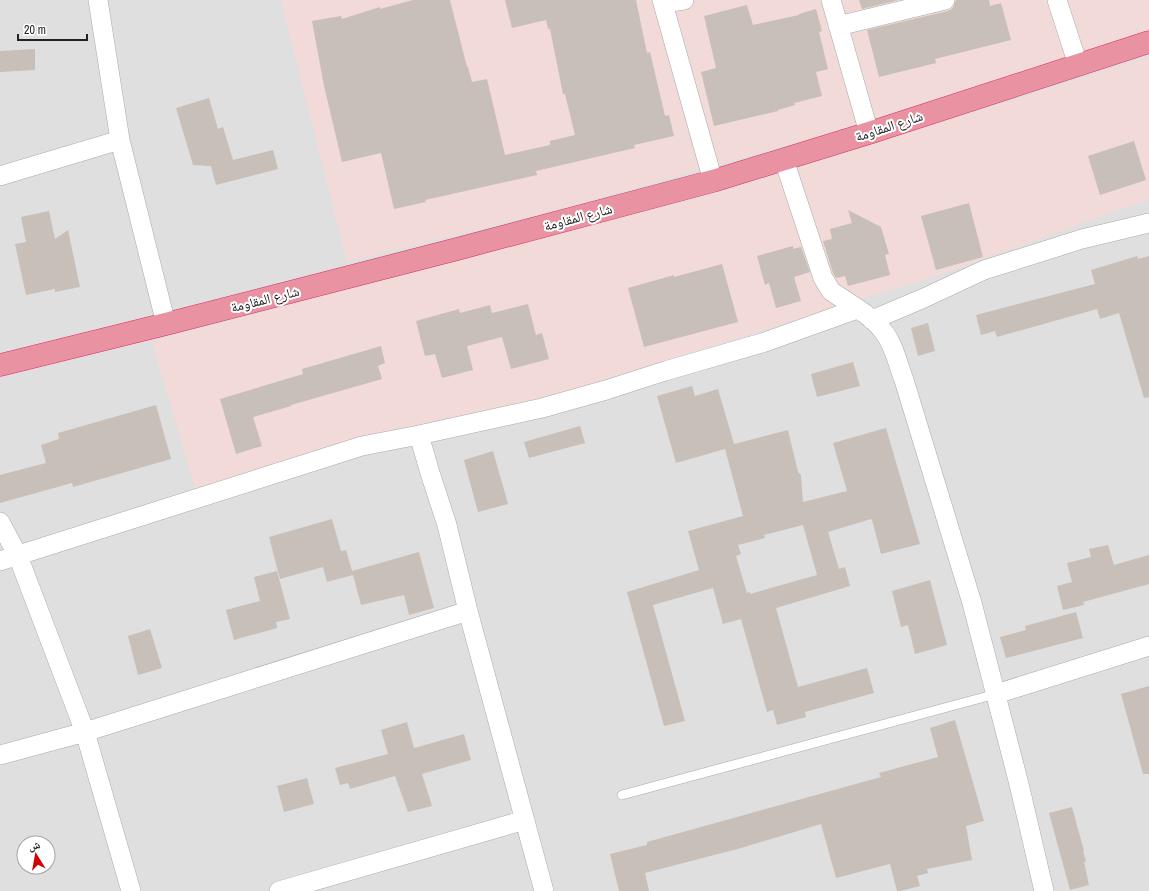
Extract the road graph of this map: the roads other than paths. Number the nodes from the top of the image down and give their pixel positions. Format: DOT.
graph roads {
  1 [pos="98,0"];
  2 [pos="684,0"];
  3 [pos="831,0"];
  4 [pos="945,0"];
  5 [pos="1057,0"];
  6 [pos="663,2"];
  7 [pos="838,26"];
  8 [pos="1149,42"];
  9 [pos="1078,65"];
  10 [pos="869,133"];
  11 [pos="120,140"];
  12 [pos="784,160"];
  13 [pos="0,176"];
  14 [pos="713,181"];
  15 [pos="1149,223"];
  16 [pos="865,315"];
  17 [pos="166,324"];
  18 [pos="0,365"];
  19 [pos="419,435"];
  20 [pos="0,522"];
  21 [pos="9,558"];
  22 [pos="468,611"];
  23 [pos="1149,646"];
  24 [pos="996,694"];
  25 [pos="85,732"];
  26 [pos="0,755"];
  27 [pos="622,795"];
  28 [pos="525,820"];
  29 [pos="131,891"];
  30 [pos="279,891"];
  31 [pos="544,891"];
  32 [pos="1044,891"];
  1 -- 11 [label="street"];
  2 -- 6 [label="street"];
  3 -- 7 [label="street"];
  4 -- 7 [label="street"];
  5 -- 9 [label="street"];
  6 -- 14 [label="street"];
  7 -- 10 [label="street"];
  8 -- 9 [label="highway, شارع المقاومة"];
  9 -- 10 [label="highway, شارع المقاومة"];
  10 -- 12 [label="highway, شارع المقاومة"];
  11 -- 13 [label="street"];
  11 -- 17 [label="street"];
  12 -- 14 [label="highway, شارع المقاومة"];
  12 -- 16 [label="street"];
  14 -- 17 [label="highway, شارع المقاومة"];
  15 -- 16 [label="street"];
  16 -- 19 [label="street"];
  16 -- 24 [label="street"];
  17 -- 18 [label="highway, شارع المقاومة"];
  19 -- 21 [label="street"];
  19 -- 22 [label="street"];
  20 -- 21 [label="street"];
  21 -- 25 [label="street"];
  22 -- 25 [label="street"];
  22 -- 28 [label="street"];
  23 -- 24 [label="street"];
  24 -- 27 [label="lane"];
  24 -- 32 [label="street"];
  25 -- 26 [label="street"];
  25 -- 29 [label="street"];
  28 -- 30 [label="street"];
  28 -- 31 [label="street"];
}
